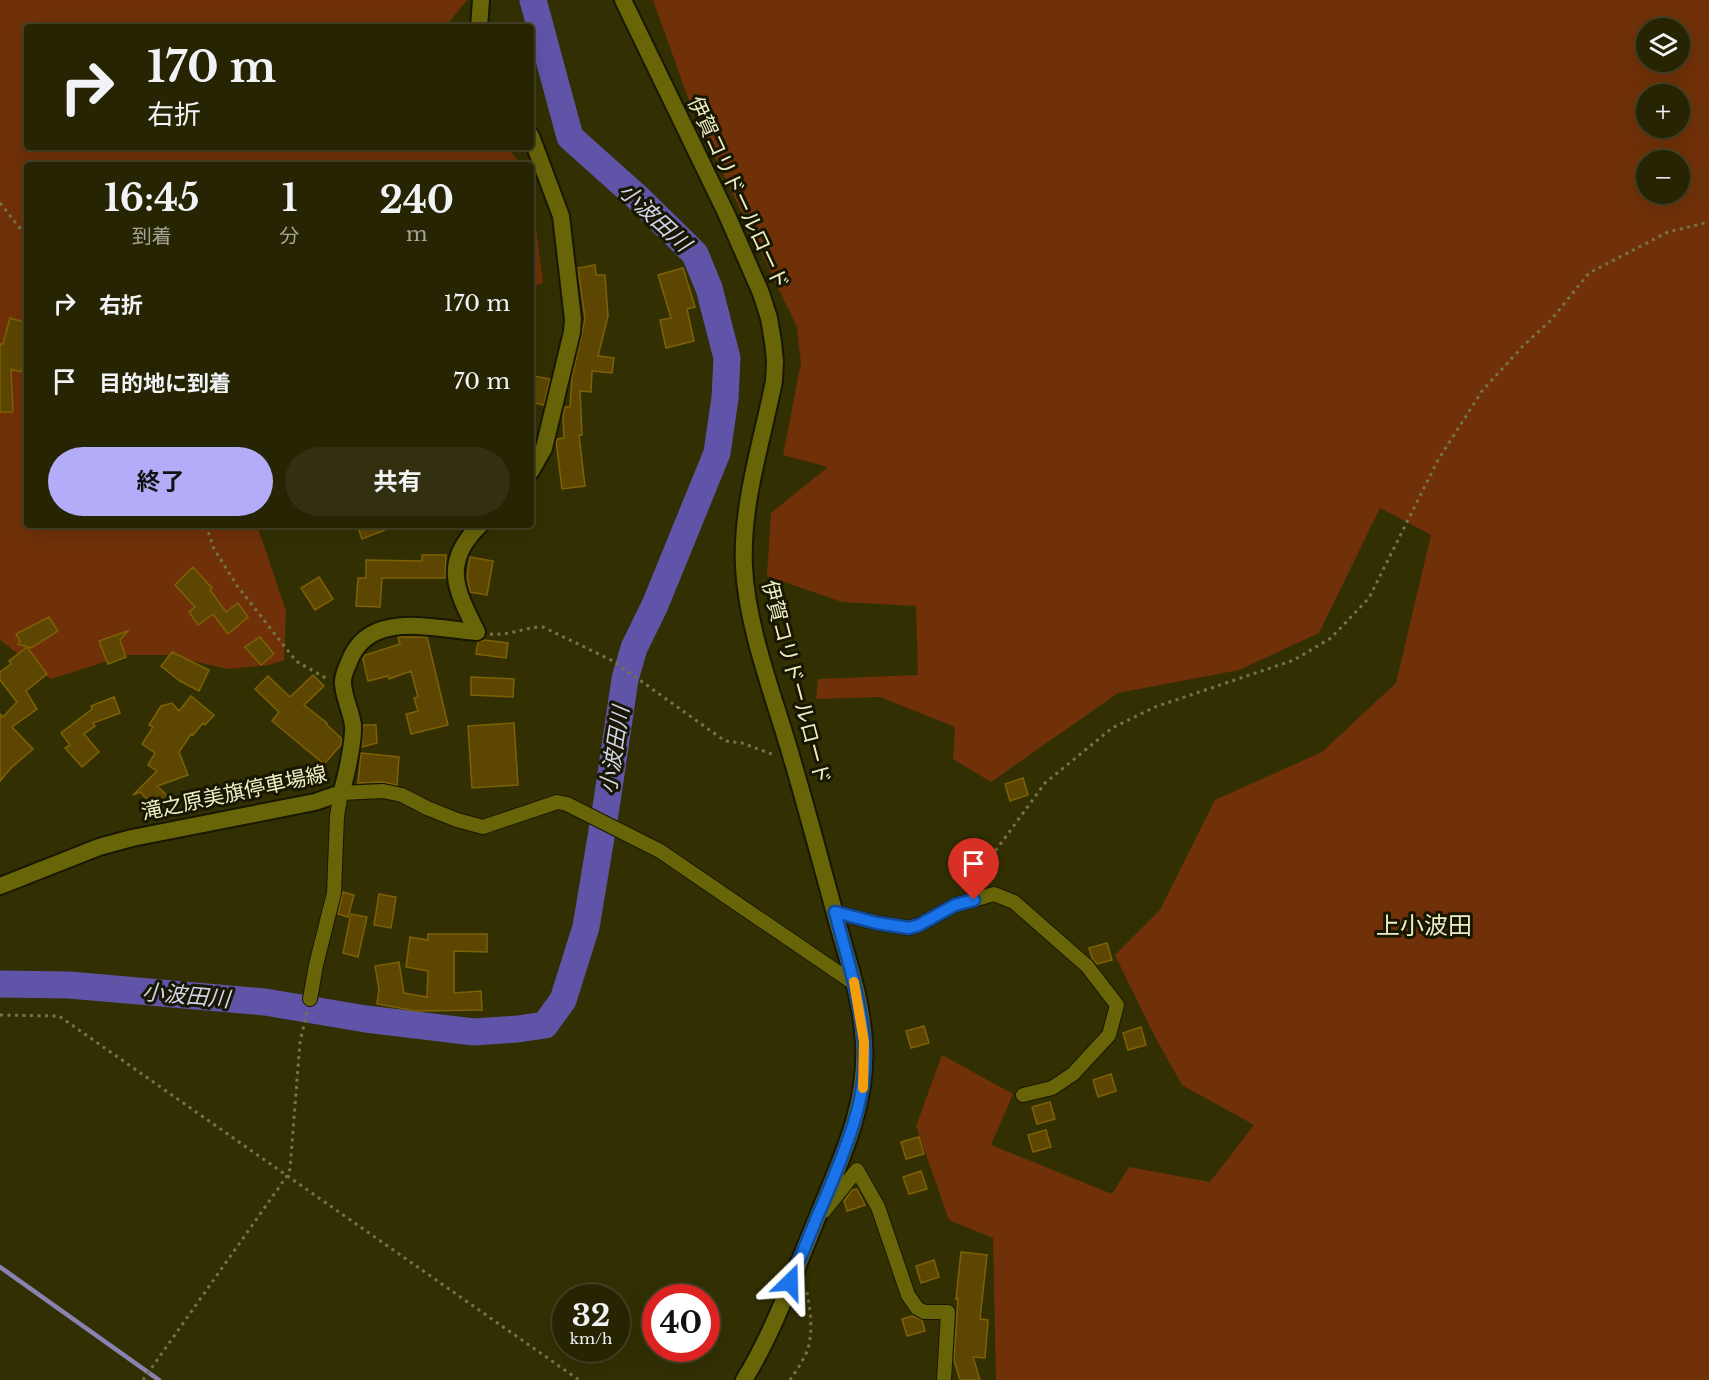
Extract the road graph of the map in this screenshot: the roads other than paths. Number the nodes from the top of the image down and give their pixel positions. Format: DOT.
graph roads {
  1 [pos="481,0"];
  2 [pos="623,0"];
  3 [pos="479,24"];
  4 [pos="534,144"];
  5 [pos="534,466"];
  6 [pos="477,528"];
  7 [pos="341,793"];
  8 [pos="0,886"];
  9 [pos="835,912"];
  10 [pos="855,984"];
  11 [pos="310,999"];
  12 [pos="1023,1095"];
  13 [pos="815,1222"];
  14 [pos="744,1380"];
  15 [pos="944,1380"];
  1 -- 3 [label="street"];
  2 -- 9 [label="street, 伊賀コリドールロード"];
  4 -- 5 [label="street"];
  6 -- 7 [label="street, 滝之原美旗停車場線"];
  7 -- 8 [label="street, 滝之原美旗停車場線"];
  7 -- 10 [label="street"];
  7 -- 11 [label="street"];
  9 -- 10 [label="street, 伊賀コリドールロード"];
  9 -- 12 [label="street"];
  10 -- 13 [label="street, 伊賀コリドールロード"];
  13 -- 14 [label="street, 伊賀コリドールロード"];
  13 -- 15 [label="street"];
}
